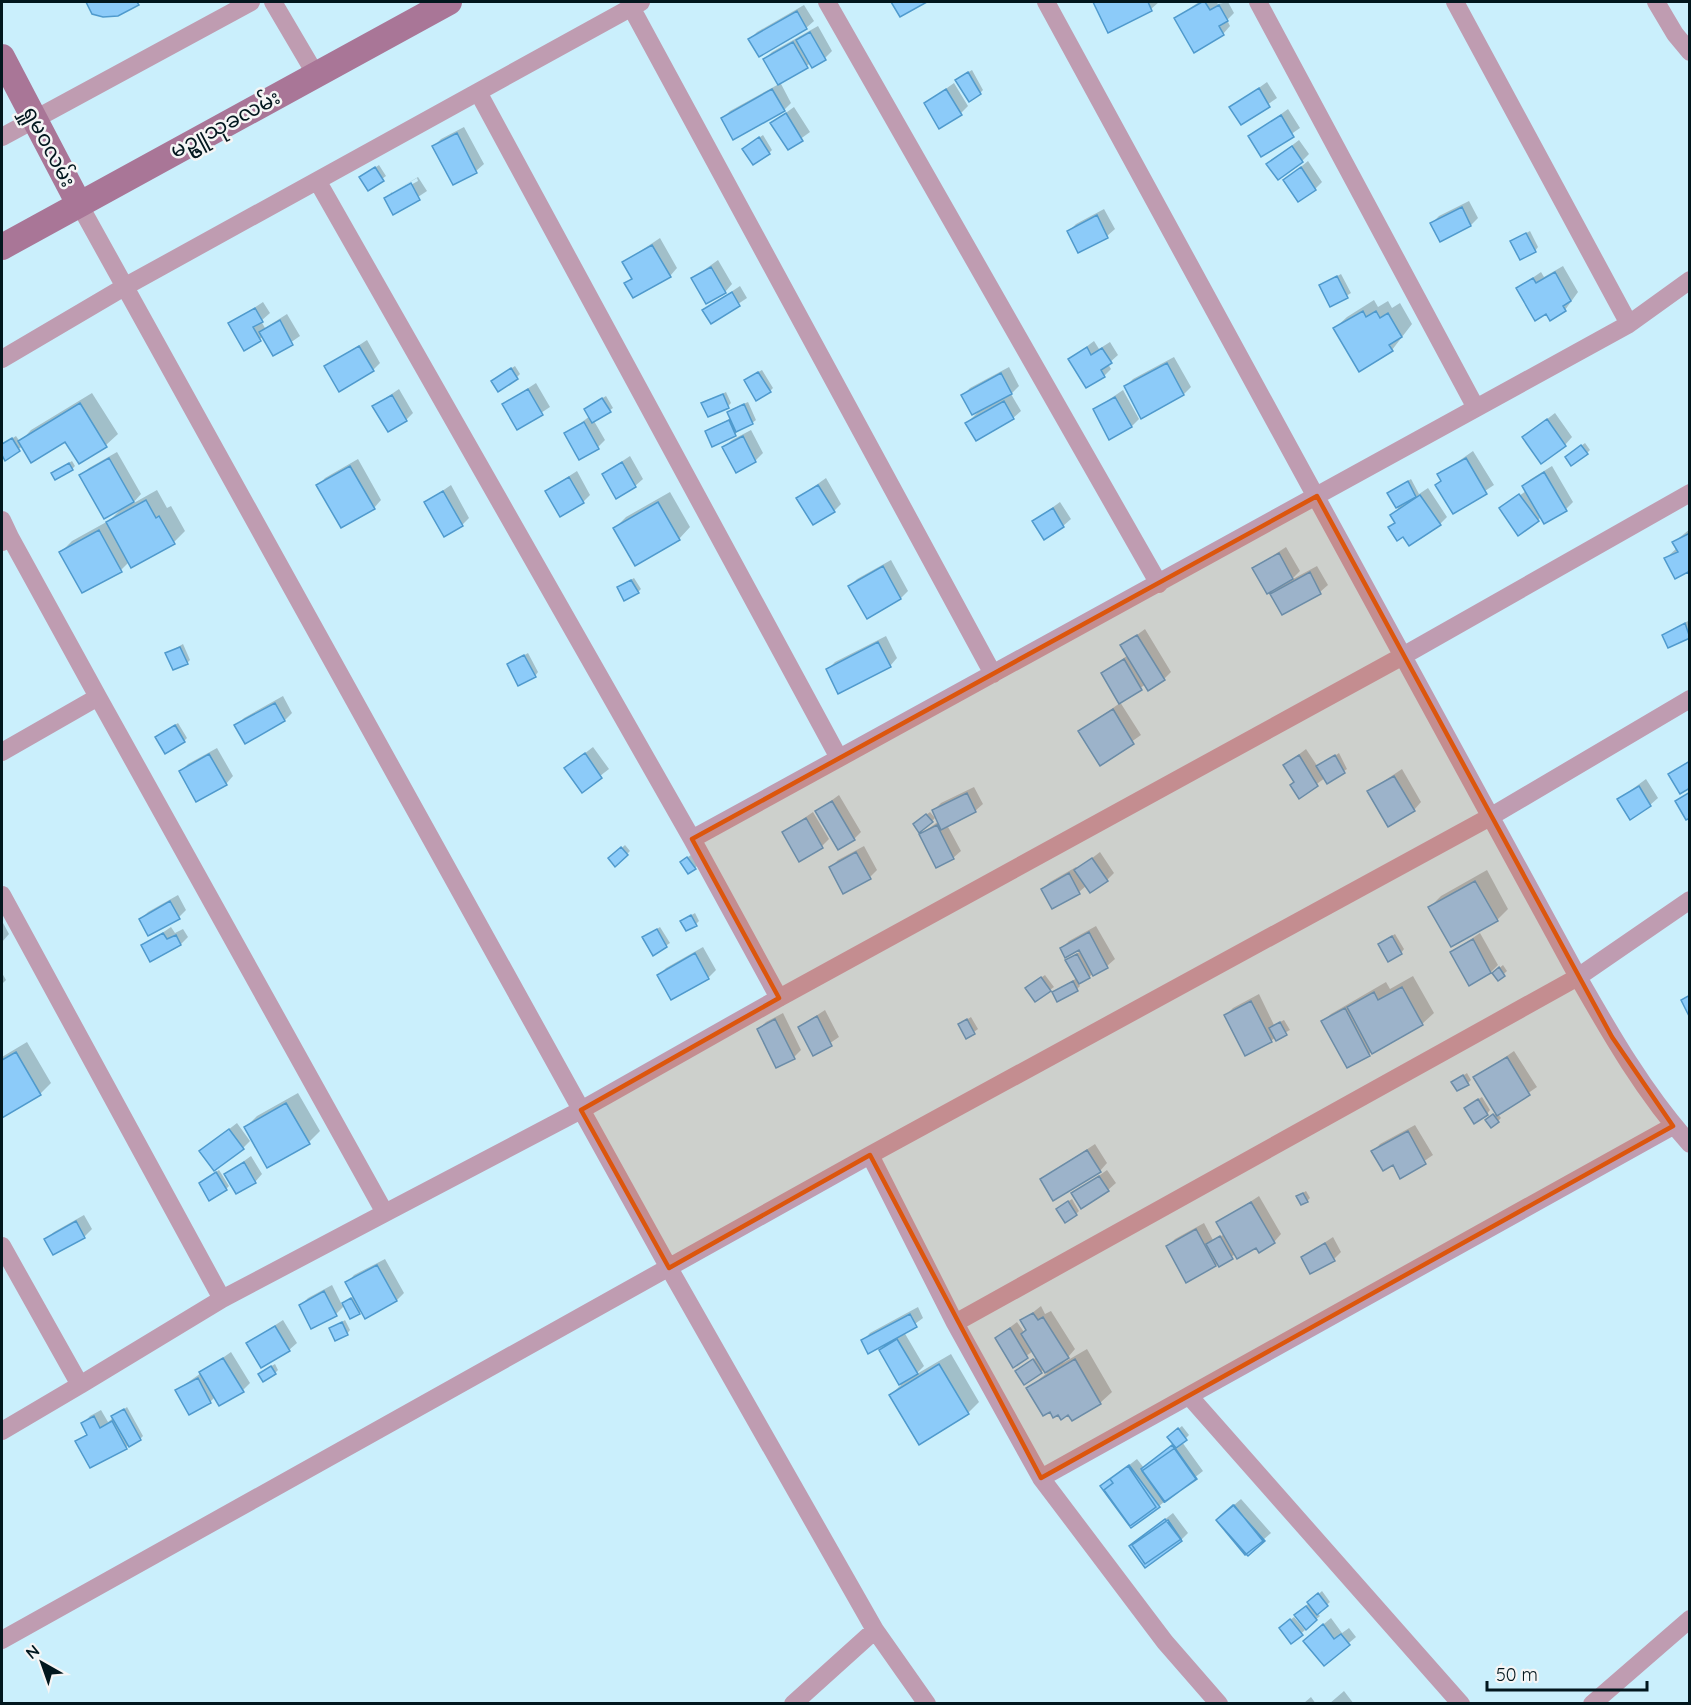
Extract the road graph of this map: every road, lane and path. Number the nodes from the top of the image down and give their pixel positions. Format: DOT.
graph roads {
  1 [pos="251,2"];
  2 [pos="273,2"];
  3 [pos="449,2"];
  4 [pos="828,2"];
  5 [pos="1046,2"];
  6 [pos="1258,2"];
  7 [pos="1455,2"];
  8 [pos="1656,2"];
  9 [pos="636,4"];
  10 [pos="1689,52"];
  11 [pos="2,57"];
  12 [pos="316,75"];
  13 [pos="478,92"];
  14 [pos="34,118"];
  15 [pos="2,137"];
  16 [pos="318,182"];
  17 [pos="79,204"];
  18 [pos="2,247"];
  19 [pos="1689,280"];
  20 [pos="126,286"];
  21 [pos="1629,324"];
  22 [pos="2,359"];
  23 [pos="1476,408"];
  24 [pos="1689,493"];
  25 [pos="1317,496"];
  26 [pos="2,520"];
  27 [pos="6,539"];
  28 [pos="1159,584"];
  29 [pos="1401,657"];
  30 [pos="993,674"];
  31 [pos="98,697"];
  32 [pos="1689,699"];
  33 [pos="2,752"];
  34 [pos="839,758"];
  35 [pos="1490,817"];
  36 [pos="692,839"];
  37 [pos="2,895"];
  38 [pos="1689,900"];
  39 [pos="1578,977"];
  40 [pos="778,998"];
  41 [pos="580,1110"];
  42 [pos="1673,1126"];
  43 [pos="1689,1144"];
  44 [pos="870,1155"];
  45 [pos="385,1213"];
  46 [pos="2,1246"];
  47 [pos="669,1268"];
  48 [pos="222,1299"];
  49 [pos="955,1323"];
  50 [pos="80,1385"];
  51 [pos="1190,1397"];
  52 [pos="2,1431"];
  53 [pos="1041,1478"];
  54 [pos="1689,1619"];
  55 [pos="875,1630"];
  56 [pos="2,1640"];
  57 [pos="793,1704"];
  58 [pos="927,1704"];
  59 [pos="1219,1704"];
  60 [pos="1461,1704"];
  61 [pos="1592,1704"];
  1 -- 14 [label="street"];
  2 -- 12 [label="street"];
  3 -- 12 [label="street, မဥ္ဇူသုခလမ်း"];
  4 -- 28 [label="street"];
  5 -- 25 [label="street"];
  6 -- 23 [label="street"];
  7 -- 21 [label="street"];
  8 -- 10 [label="street"];
  9 -- 13 [label="street"];
  9 -- 30 [label="street"];
  11 -- 14 [label="street, ရှုမဝလမ်း"];
  12 -- 17 [label="street, မဥ္ဇူသုခလမ်း"];
  13 -- 16 [label="street"];
  13 -- 34 [label="street"];
  14 -- 15 [label="street"];
  14 -- 17 [label="street, ရှုမဝလမ်း"];
  16 -- 20 [label="street"];
  16 -- 36 [label="street"];
  17 -- 18 [label="street, မဥ္ဇူသုခလမ်း"];
  17 -- 20 [label="street"];
  19 -- 21 [label="street"];
  20 -- 22 [label="street"];
  20 -- 41 [label="street"];
  21 -- 23 [label="street"];
  23 -- 25 [label="street"];
  24 -- 29 [label="street"];
  25 -- 28 [label="street"];
  25 -- 29 [label="street"];
  26 -- 27 [label="street"];
  27 -- 31 [label="street"];
  28 -- 30 [label="street"];
  29 -- 35 [label="street"];
  29 -- 40 [label="street"];
  30 -- 34 [label="street"];
  31 -- 33 [label="street"];
  31 -- 45 [label="street"];
  32 -- 35 [label="street"];
  34 -- 36 [label="street"];
  35 -- 39 [label="street"];
  35 -- 44 [label="street"];
  36 -- 40 [label="street"];
  37 -- 48 [label="street"];
  38 -- 39 [label="street"];
  39 -- 42 [label="street"];
  39 -- 49 [label="street"];
  40 -- 41 [label="street"];
  41 -- 45 [label="street"];
  41 -- 47 [label="street"];
  42 -- 43 [label="street"];
  42 -- 51 [label="street"];
  44 -- 47 [label="street"];
  44 -- 49 [label="street"];
  45 -- 48 [label="street"];
  46 -- 50 [label="street"];
  47 -- 55 [label="street"];
  47 -- 56 [label="street"];
  48 -- 50 [label="street"];
  49 -- 53 [label="street"];
  50 -- 52 [label="street"];
  51 -- 53 [label="street"];
  51 -- 60 [label="street"];
  53 -- 59 [label="street"];
  54 -- 61 [label="street"];
  55 -- 57 [label="street"];
  55 -- 58 [label="street"];
}
